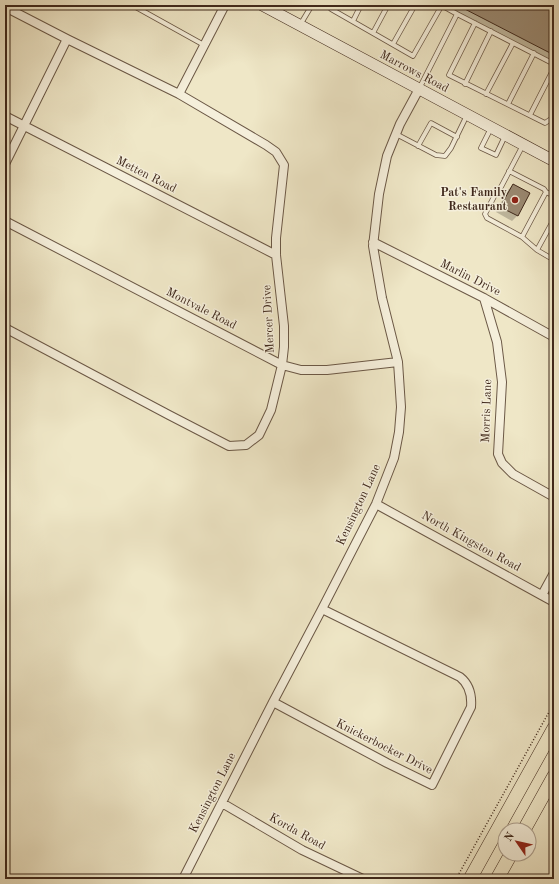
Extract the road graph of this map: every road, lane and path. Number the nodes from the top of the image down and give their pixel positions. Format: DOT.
graph roads {
  1 [pos="132,5"];
  2 [pos="225,5"];
  3 [pos="262,5"];
  4 [pos="312,5"];
  5 [pos="333,5"];
  6 [pos="361,5"];
  7 [pos="388,5"];
  8 [pos="415,5"];
  9 [pos="441,5"];
  10 [pos="5,7"];
  11 [pos="457,14"];
  12 [pos="352,21"];
  13 [pos="474,23"];
  14 [pos="300,26"];
  15 [pos="491,32"];
  16 [pos="373,33"];
  17 [pos="67,39"];
  18 [pos="513,42"];
  19 [pos="393,44"];
  20 [pos="204,45"];
  21 [pos="534,53"];
  22 [pos="554,64"];
  23 [pos="554,68"];
  24 [pos="465,84"];
  25 [pos="419,89"];
  26 [pos="179,94"];
  27 [pos="486,94"];
  28 [pos="508,104"];
  29 [pos="467,115"];
  30 [pos="530,115"];
  31 [pos="5,116"];
  32 [pos="554,117"];
  33 [pos="24,126"];
  34 [pos="491,128"];
  35 [pos="396,134"];
  36 [pos="457,136"];
  37 [pos="505,136"];
  38 [pos="523,145"];
  39 [pos="418,146"];
  40 [pos="554,161"];
  41 [pos="5,164"];
  42 [pos="510,171"];
  43 [pos="546,192"];
  44 [pos="554,196"];
  45 [pos="554,219"];
  46 [pos="5,222"];
  47 [pos="522,237"];
  48 [pos="373,242"];
  49 [pos="537,250"];
  50 [pos="276,255"];
  51 [pos="554,260"];
  52 [pos="484,298"];
  53 [pos="5,328"];
  54 [pos="554,337"];
  55 [pos="398,362"];
  56 [pos="282,365"];
  57 [pos="554,497"];
  58 [pos="376,504"];
  59 [pos="554,573"];
  60 [pos="542,595"];
  61 [pos="554,602"];
  62 [pos="322,609"];
  63 [pos="273,702"];
  64 [pos="554,703"];
  65 [pos="554,728"];
  66 [pos="554,776"];
  67 [pos="222,803"];
  68 [pos="528,822"];
  69 [pos="507,862"];
  70 [pos="183,879"];
  71 [pos="363,879"];
  72 [pos="456,879"];
  73 [pos="470,879"];
  74 [pos="498,879"];
  1 -- 20 [label="lane"];
  2 -- 20 [label="street"];
  3 -- 14 [label="street, Marrows Road"];
  4 -- 14 [label="lane"];
  5 -- 12 [label="lane"];
  6 -- 12 [label="lane"];
  7 -- 16 [label="lane"];
  8 -- 19 [label="lane"];
  9 -- 11 [label="lane"];
  9 -- 19 [label="lane"];
  10 -- 17 [label="street, Mercer Drive"];
  11 -- 13 [label="lane"];
  11 -- 25 [label="lane"];
  12 -- 16 [label="lane"];
  13 -- 15 [label="lane"];
  13 -- 24 [label="lane"];
  14 -- 25 [label="street, Marrows Road"];
  15 -- 18 [label="lane"];
  15 -- 24 [label="lane"];
  16 -- 19 [label="lane"];
  17 -- 26 [label="street, Mercer Drive"];
  17 -- 33 [label="street"];
  18 -- 21 [label="lane"];
  18 -- 27 [label="lane"];
  20 -- 26 [label="street"];
  21 -- 22 [label="lane"];
  21 -- 28 [label="lane"];
  23 -- 30 [label="lane"];
  24 -- 27 [label="lane"];
  25 -- 29 [label="street, Marrows Road"];
  25 -- 35 [label="street, Kensington Lane"];
  26 -- 50 [label="street, Mercer Drive"];
  27 -- 28 [label="lane"];
  28 -- 30 [label="lane"];
  29 -- 34 [label="street, Marrows Road"];
  29 -- 36 [label="lane"];
  30 -- 32 [label="lane"];
  31 -- 33 [label="street, Metten Road"];
  33 -- 41 [label="street"];
  33 -- 50 [label="street, Metten Road"];
  34 -- 37 [label="street, Marrows Road"];
  34 -- 37 [label="lane"];
  35 -- 39 [label="lane"];
  35 -- 48 [label="street, Kensington Lane"];
  36 -- 39 [label="lane"];
  36 -- 39 [label="lane"];
  37 -- 38 [label="street, Marrows Road"];
  38 -- 40 [label="street, Marrows Road"];
  38 -- 42 [label="lane"];
  42 -- 43 [label="lane"];
  42 -- 47 [label="lane"];
  43 -- 44 [label="lane"];
  43 -- 47 [label="lane"];
  45 -- 49 [label="lane"];
  46 -- 56 [label="street, Montvale Road"];
  47 -- 49 [label="lane"];
  48 -- 52 [label="street, Marlin Drive"];
  48 -- 55 [label="street, Kensington Lane"];
  49 -- 51 [label="lane"];
  50 -- 56 [label="street, Mercer Drive"];
  52 -- 54 [label="street, Marlin Drive"];
  52 -- 57 [label="street, Morris Lane"];
  53 -- 56 [label="street, Mercer Drive"];
  55 -- 56 [label="street, Montvale Road"];
  55 -- 58 [label="street, Kensington Lane"];
  58 -- 60 [label="street, North Kingston Road"];
  58 -- 62 [label="street, Kensington Lane"];
  59 -- 60 [label="street"];
  60 -- 61 [label="street, North Kingston Road"];
  62 -- 63 [label="street, Kensington Lane"];
  62 -- 63 [label="street, Knickerbocker Drive"];
  63 -- 67 [label="street, Kensington Lane"];
  64 -- 72 [label="path"];
  65 -- 73 [label="main road"];
  66 -- 68 [label="main road"];
  67 -- 70 [label="street, Kensington Lane"];
  67 -- 71 [label="street, Korda Road"];
  69 -- 74 [label="main road"];
}
